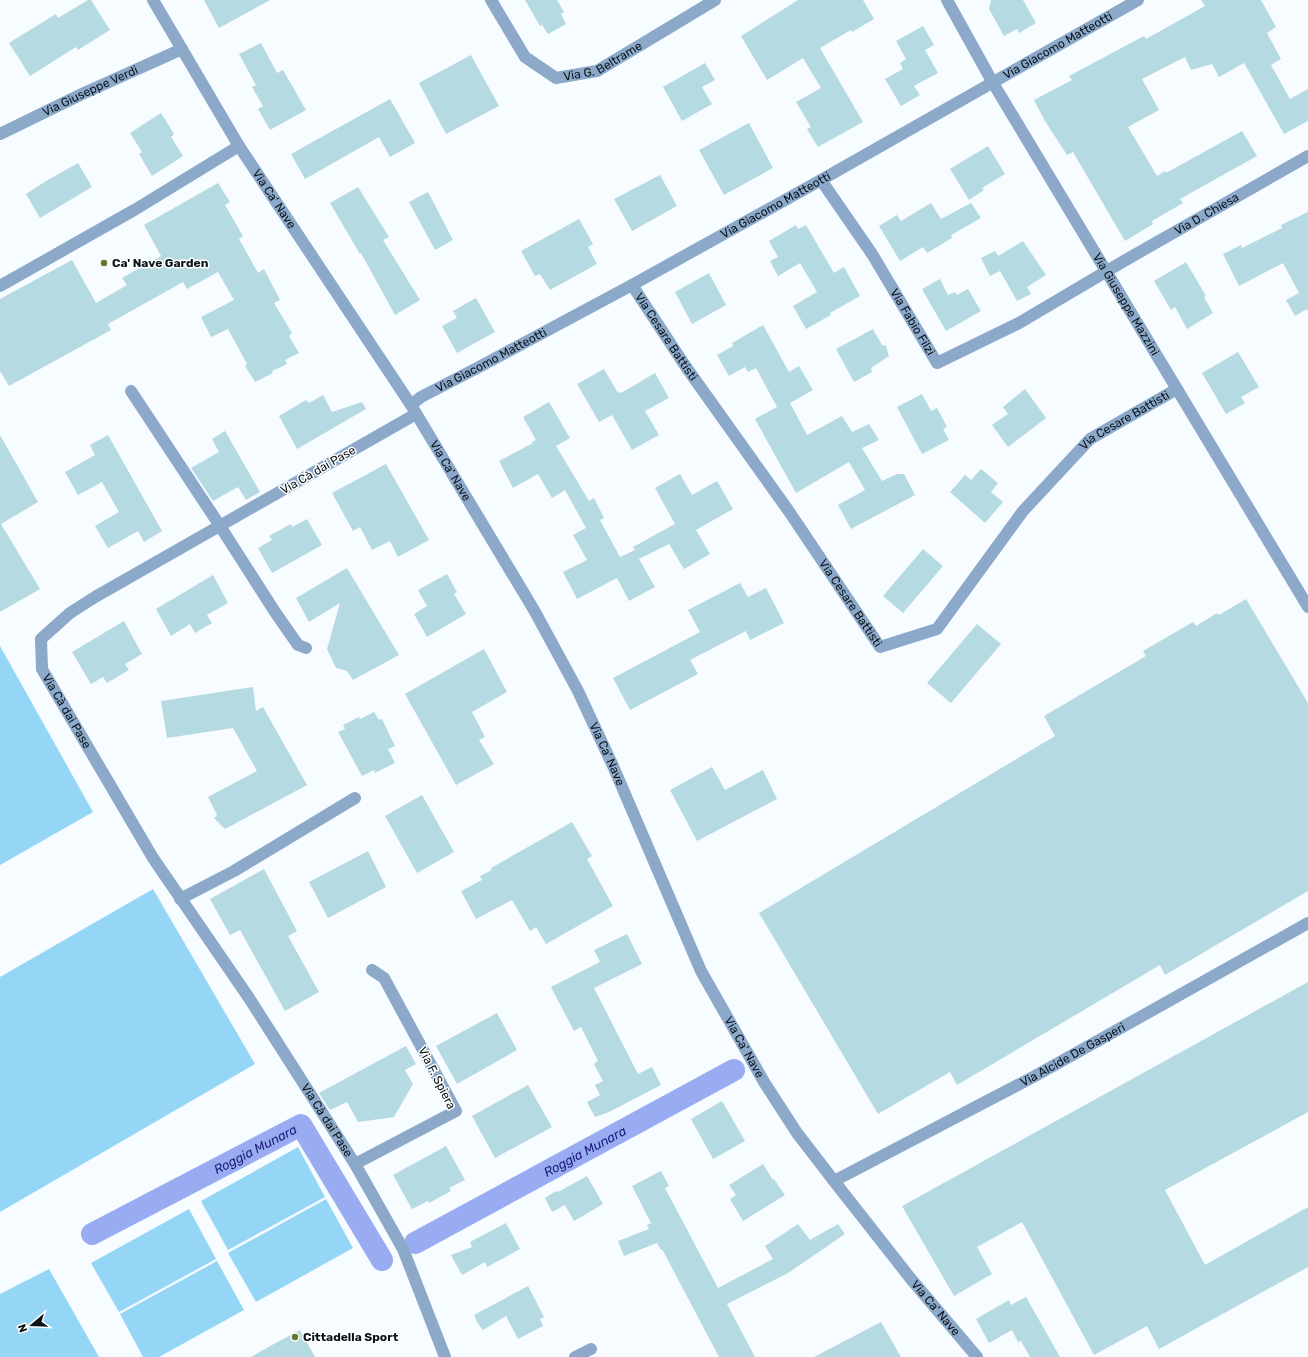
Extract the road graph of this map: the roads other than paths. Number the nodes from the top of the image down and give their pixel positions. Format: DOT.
graph roads {
  1 [pos="153,0"];
  2 [pos="491,0"];
  3 [pos="715,0"];
  4 [pos="947,0"];
  5 [pos="1138,0"];
  6 [pos="182,49"];
  7 [pos="994,83"];
  8 [pos="0,134"];
  9 [pos="238,146"];
  10 [pos="1308,156"];
  11 [pos="821,180"];
  12 [pos="1106,271"];
  13 [pos="632,284"];
  14 [pos="0,286"];
  15 [pos="1177,389"];
  16 [pos="131,391"];
  17 [pos="414,409"];
  18 [pos="220,526"];
  19 [pos="1308,607"];
  20 [pos="306,648"];
  21 [pos="356,798"];
  22 [pos="180,899"];
  23 [pos="1308,923"];
  24 [pos="372,970"];
  25 [pos="354,1164"];
  26 [pos="834,1181"];
  27 [pos="591,1349"];
  28 [pos="445,1357"];
  29 [pos="575,1357"];
  30 [pos="977,1357"];
  1 -- 6 [label="street, Via Ca' Nave"];
  2 -- 3 [label="street, Via G. Beltrame"];
  4 -- 7 [label="street, Via Giuseppe Mazzini"];
  5 -- 7 [label="street, Via Giacomo Matteotti"];
  6 -- 8 [label="street, Via Giuseppe Verdi"];
  6 -- 9 [label="street, Via Ca' Nave"];
  7 -- 11 [label="street, Via Giacomo Matteotti"];
  7 -- 12 [label="street, Via Giuseppe Mazzini"];
  9 -- 14 [label="street"];
  9 -- 17 [label="street, Via Ca' Nave"];
  10 -- 12 [label="street, Via D. Chiesa"];
  11 -- 12 [label="street, Via Fabio Filzi"];
  11 -- 13 [label="street, Via Giacomo Matteotti"];
  12 -- 15 [label="street, Via Giuseppe Mazzini"];
  13 -- 15 [label="street, Via Cesare Battisti"];
  13 -- 17 [label="street, Via Giacomo Matteotti"];
  15 -- 19 [label="street, Via Giuseppe Mazzini"];
  16 -- 18 [label="street"];
  17 -- 18 [label="street, Via Cà dai Pase"];
  17 -- 26 [label="street, Via Ca' Nave"];
  18 -- 20 [label="street"];
  18 -- 22 [label="street, Via Cà dai Pase"];
  21 -- 22 [label="street"];
  22 -- 25 [label="street, Via Cà dai Pase"];
  23 -- 26 [label="street, Via Alcide De Gasperi"];
  24 -- 25 [label="street, Via F. Spiera"];
  25 -- 28 [label="street, Via Cà dai Pase"];
  26 -- 30 [label="street, Via Ca' Nave"];
  27 -- 29 [label="street"];
}
